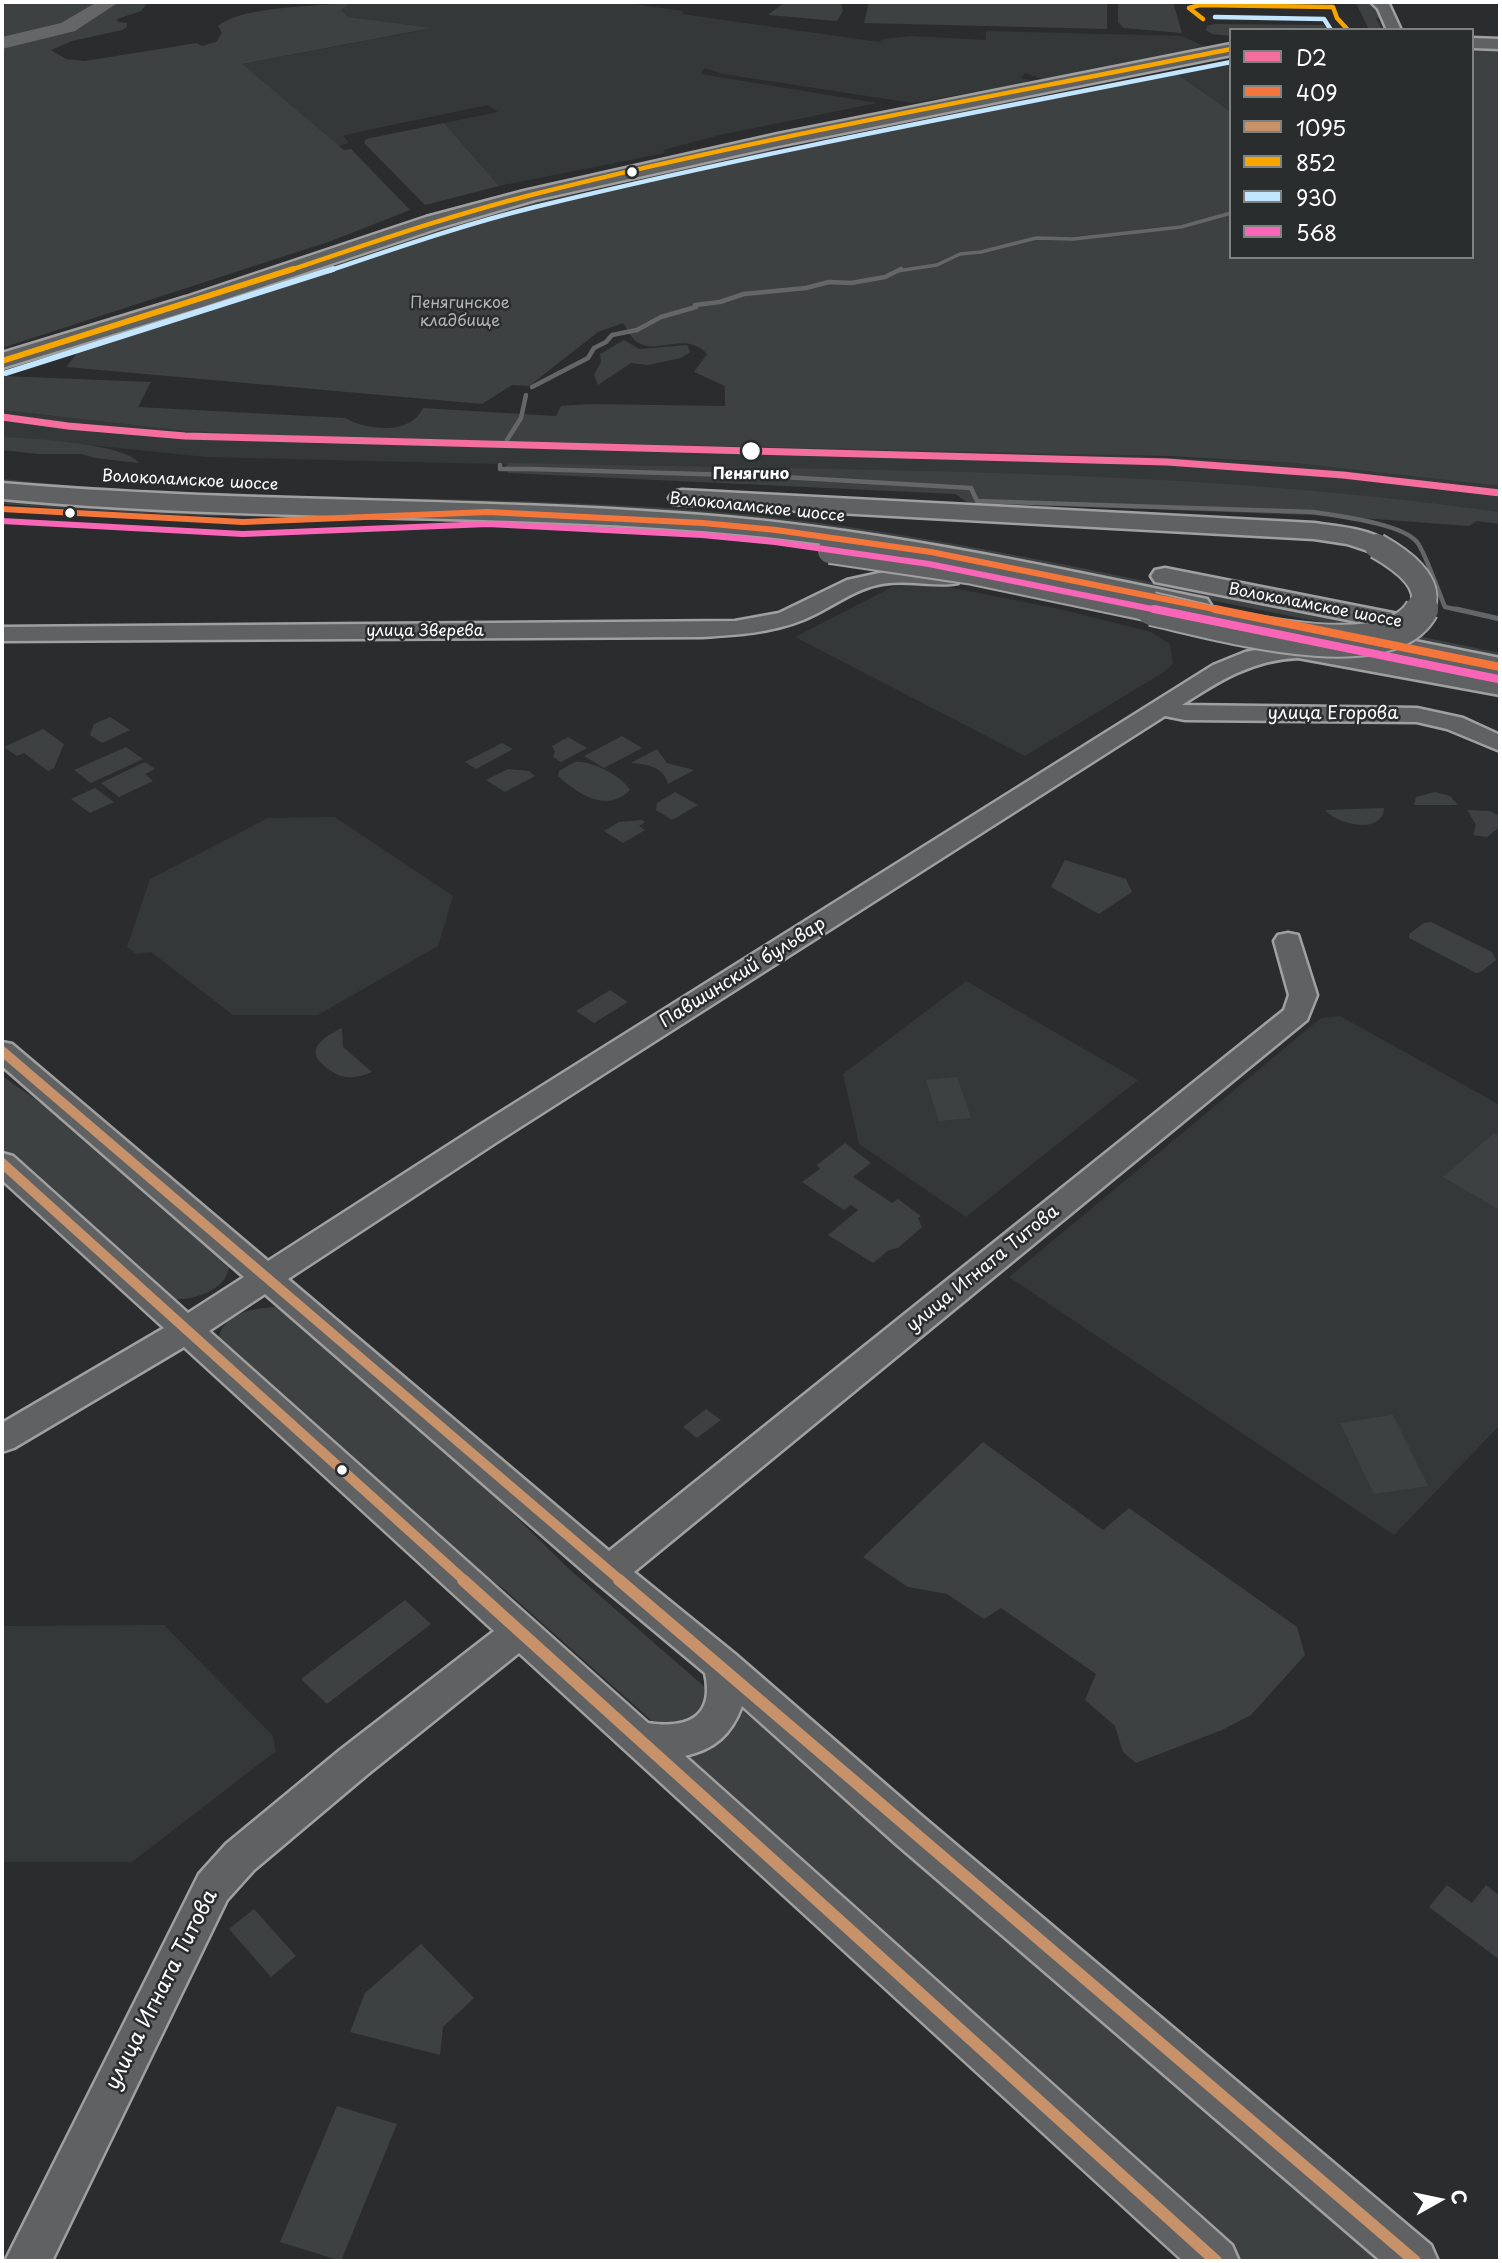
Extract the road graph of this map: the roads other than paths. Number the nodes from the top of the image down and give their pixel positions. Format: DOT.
graph roads {
  1 [pos="1378,2"];
  2 [pos="1393,28"];
  3 [pos="1474,43"];
  4 [pos="1500,44"];
  5 [pos="1229,49"];
  6 [pos="2,360"];
  7 [pos="2,469"];
  8 [pos="2,491"];
  9 [pos="660,497"];
  10 [pos="2,509"];
  11 [pos="474,512"];
  12 [pos="243,522"];
  13 [pos="1251,616"];
  14 [pos="1195,628"];
  15 [pos="2,634"];
  16 [pos="1500,643"];
  17 [pos="1310,651"];
  18 [pos="1500,667"];
  19 [pos="1399,669"];
  20 [pos="1221,670"];
  21 [pos="1500,688"];
  22 [pos="1161,708"];
  23 [pos="1500,744"];
  24 [pos="1288,941"];
  25 [pos="2,1051"];
  26 [pos="2,1163"];
  27 [pos="267,1279"];
  28 [pos="186,1330"];
  29 [pos="2,1440"];
  30 [pos="609,1572"];
  31 [pos="519,1632"];
  32 [pos="722,1665"];
  33 [pos="641,1739"];
  34 [pos="28,2261"];
  35 [pos="1216,2261"];
  36 [pos="1415,2261"];
  1 -- 2 [label="street"];
  3 -- 4 [label="main road"];
  5 -- 6 [label="main road"];
  7 -- 9 [label="main road, Волоколамское шоссе"];
  8 -- 11 [label="main road, Волоколамское шоссе"];
  9 -- 12 [label="main road, bridge"];
  9 -- 16 [label="main road, Волоколамское шоссе"];
  10 -- 12 [label="main road"];
  11 -- 12 [label="main road"];
  11 -- 13 [label="main road, Волоколамское шоссе"];
  13 -- 18 [label="main road, Волоколамское шоссе"];
  13 -- 19 [label="street"];
  14 -- 15 [label="street, улица Зверева"];
  14 -- 17 [label="street, улица Зверева"];
  14 -- 20 [label="street"];
  17 -- 19 [label="street"];
  17 -- 20 [label="street, Павшинский бульвар"];
  19 -- 21 [label="street"];
  20 -- 22 [label="street, Павшинский бульвар"];
  22 -- 23 [label="street, улица Егорова"];
  22 -- 27 [label="street, Павшинский бульвар"];
  24 -- 30 [label="street, улица Игната Титова"];
  25 -- 27 [label="street"];
  26 -- 28 [label="street"];
  27 -- 28 [label="street, Павшинский бульвар"];
  27 -- 30 [label="street"];
  28 -- 29 [label="street"];
  28 -- 31 [label="street"];
  30 -- 32 [label="street"];
  31 -- 33 [label="street"];
  31 -- 34 [label="street, улица Игната Титова"];
  32 -- 33 [label="street"];
  32 -- 36 [label="street"];
  33 -- 35 [label="street"];
}
